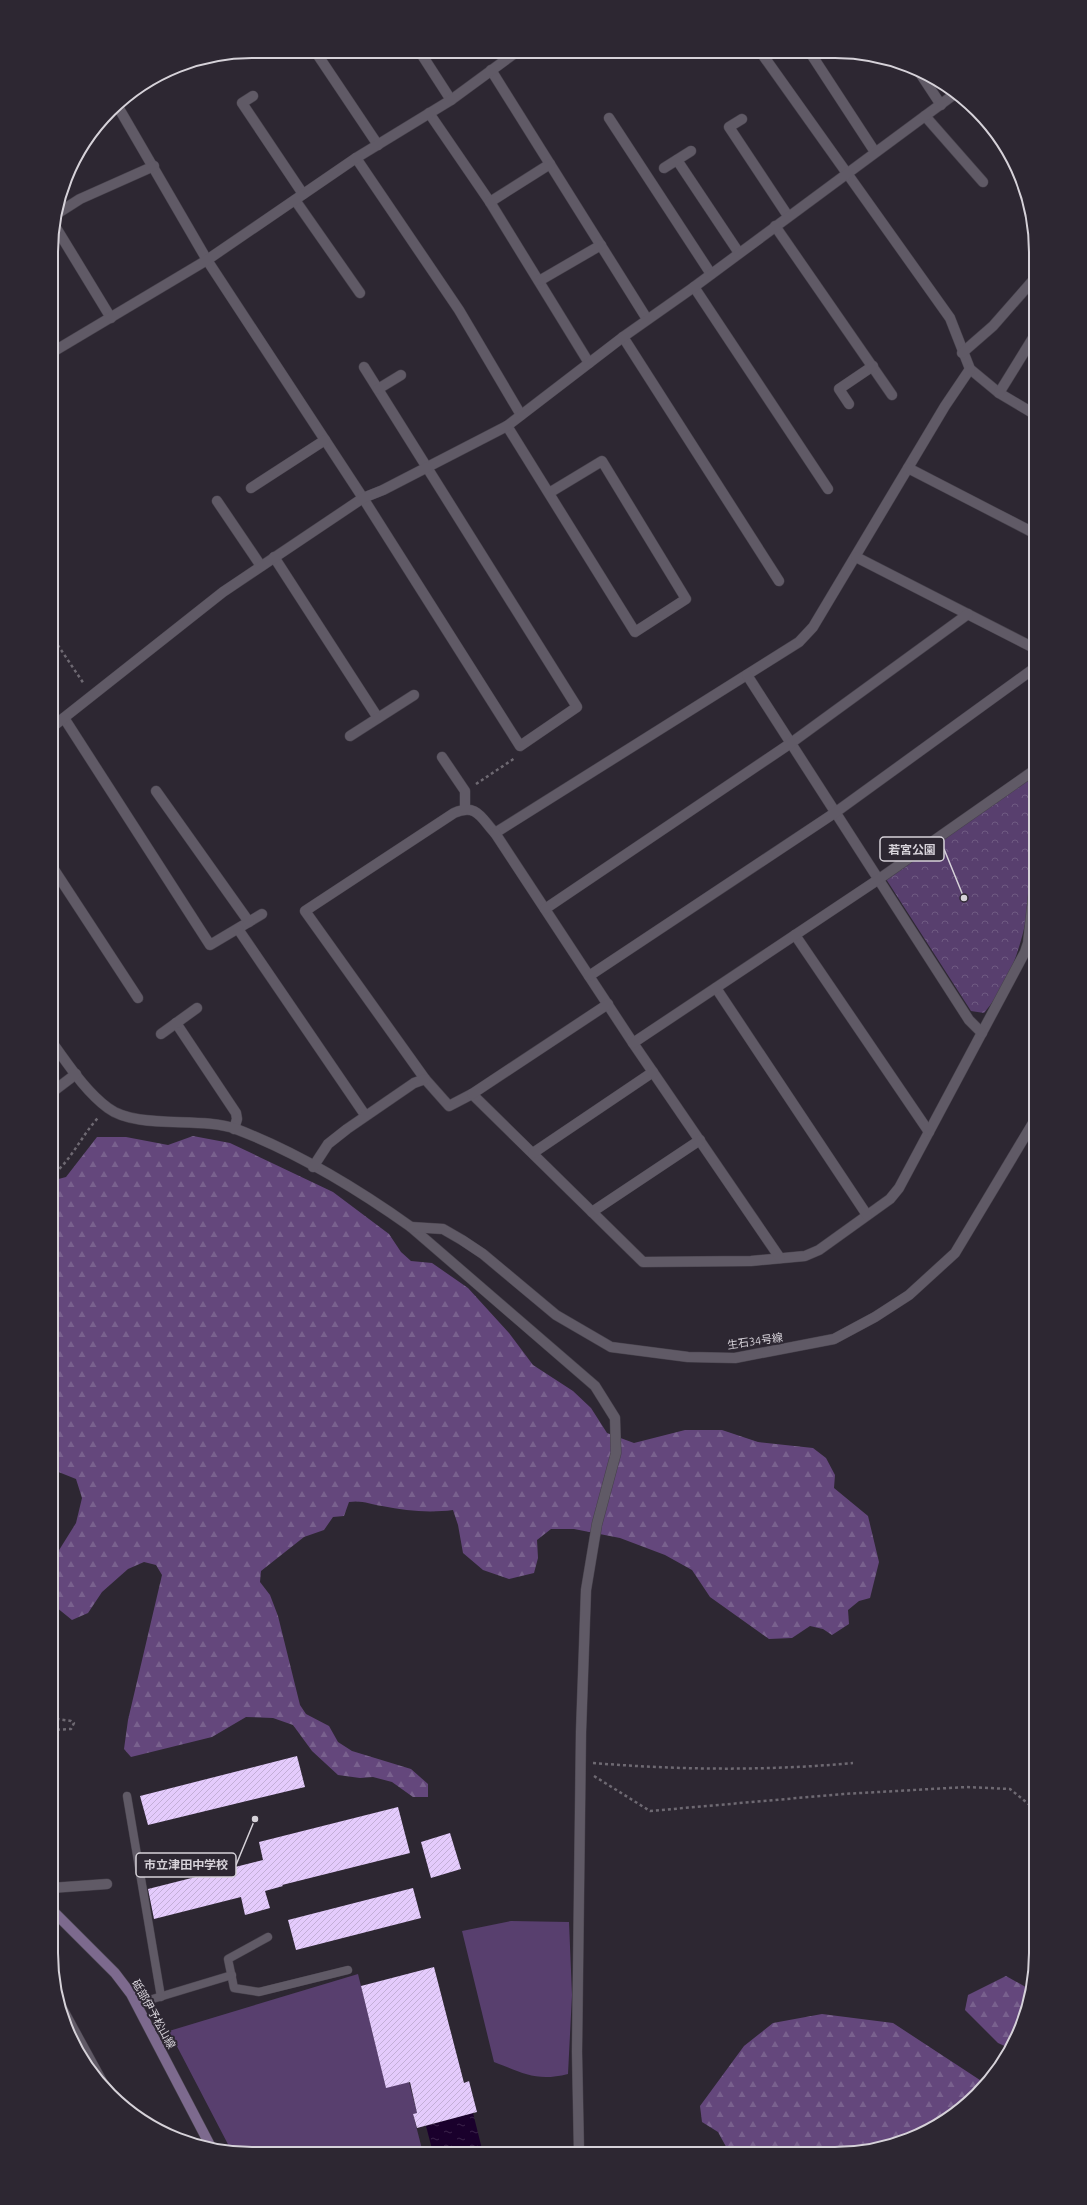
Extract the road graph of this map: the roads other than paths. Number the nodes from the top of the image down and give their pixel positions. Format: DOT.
graph roads {
  1 [pos="320,58"];
  2 [pos="424,58"];
  3 [pos="508,58"];
  4 [pos="765,58"];
  5 [pos="814,58"];
  6 [pos="491,70"];
  7 [pos="925,80"];
  8 [pos="253,96"];
  9 [pos="952,97"];
  10 [pos="451,100"];
  11 [pos="941,105"];
  12 [pos="119,111"];
  13 [pos="429,113"];
  14 [pos="925,116"];
  15 [pos="608,118"];
  16 [pos="742,119"];
  17 [pos="378,145"];
  18 [pos="691,151"];
  19 [pos="875,152"];
  20 [pos="356,158"];
  21 [pos="677,160"];
  22 [pos="550,164"];
  23 [pos="154,166"];
  24 [pos="664,168"];
  25 [pos="846,173"];
  26 [pos="983,182"];
  27 [pos="299,197"];
  28 [pos="490,202"];
  29 [pos="63,210"];
  30 [pos="788,216"];
  31 [pos="775,226"];
  32 [pos="59,233"];
  33 [pos="601,245"];
  34 [pos="739,253"];
  35 [pos="207,260"];
  36 [pos="711,274"];
  37 [pos="539,281"];
  38 [pos="1029,284"];
  39 [pos="694,286"];
  40 [pos="360,292"];
  41 [pos="111,318"];
  42 [pos="647,319"];
  43 [pos="623,337"];
  44 [pos="1029,344"];
  45 [pos="58,349"];
  46 [pos="962,353"];
  47 [pos="589,363"];
  48 [pos="873,366"];
  49 [pos="364,367"];
  50 [pos="970,369"];
  51 [pos="401,375"];
  52 [pos="378,389"];
  53 [pos="999,393"];
  54 [pos="892,394"];
  55 [pos="849,404"];
  56 [pos="1029,411"];
  57 [pos="521,415"];
  58 [pos="507,426"];
  59 [pos="325,440"];
  60 [pos="428,467"];
  61 [pos="908,468"];
  62 [pos="251,488"];
  63 [pos="828,488"];
  64 [pos="549,493"];
  65 [pos="363,498"];
  66 [pos="218,501"];
  67 [pos="1029,530"];
  68 [pos="856,557"];
  69 [pos="274,558"];
  70 [pos="261,566"];
  71 [pos="779,580"];
  72 [pos="968,614"];
  73 [pos="1029,645"];
  74 [pos="1029,671"];
  75 [pos="747,675"];
  76 [pos="414,695"];
  77 [pos="64,718"];
  78 [pos="378,718"];
  79 [pos="58,723"];
  80 [pos="350,736"];
  81 [pos="792,743"];
  82 [pos="442,757"];
  83 [pos="1029,774"];
  84 [pos="156,791"];
  85 [pos="465,808"];
  86 [pos="836,812"];
  87 [pos="495,833"];
  88 [pos="58,875"];
  89 [pos="879,879"];
  90 [pos="545,909"];
  91 [pos="262,914"];
  92 [pos="249,922"];
  93 [pos="238,929"];
  94 [pos="1029,934"];
  95 [pos="795,935"];
  96 [pos="589,976"];
  97 [pos="716,988"];
  98 [pos="138,998"];
  99 [pos="608,1004"];
  100 [pos="197,1008"];
  101 [pos="176,1023"];
  102 [pos="982,1033"];
  103 [pos="161,1034"];
  104 [pos="633,1043"];
  105 [pos="58,1050"];
  106 [pos="653,1072"];
  107 [pos="76,1074"];
  108 [pos="425,1079"];
  109 [pos="58,1088"];
  110 [pos="472,1094"];
  111 [pos="365,1116"];
  112 [pos="234,1129"];
  113 [pos="1029,1130"];
  114 [pos="929,1132"];
  115 [pos="700,1140"];
  116 [pos="532,1153"];
  117 [pos="313,1167"];
  118 [pos="592,1212"];
  119 [pos="867,1215"];
  120 [pos="411,1227"];
  121 [pos="780,1258"];
  122 [pos="127,1796"];
  123 [pos="107,1884"];
  124 [pos="58,1888"];
  125 [pos="58,1916"];
  126 [pos="268,1937"];
  127 [pos="348,1970"];
  128 [pos="232,1975"];
  129 [pos="161,1997"];
  130 [pos="136,2004"];
  131 [pos="76,2034"];
  132 [pos="89,2058"];
  133 [pos="208,2142"];
  134 [pos="579,2147"];
  1 -- 17 [label="street"];
  2 -- 10 [label="street"];
  3 -- 6 [label="street"];
  4 -- 25 [label="street"];
  5 -- 19 [label="street"];
  6 -- 10 [label="street"];
  6 -- 22 [label="street"];
  7 -- 11 [label="street"];
  8 -- 27 [label="street"];
  9 -- 11 [label="street"];
  10 -- 13 [label="street"];
  11 -- 14 [label="street"];
  12 -- 23 [label="street"];
  13 -- 17 [label="street"];
  13 -- 28 [label="street"];
  14 -- 19 [label="street"];
  14 -- 26 [label="street"];
  15 -- 36 [label="street"];
  16 -- 30 [label="street"];
  17 -- 20 [label="street"];
  18 -- 21 [label="street"];
  19 -- 25 [label="street"];
  20 -- 27 [label="street"];
  20 -- 57 [label="street"];
  21 -- 24 [label="street"];
  21 -- 34 [label="street"];
  22 -- 28 [label="street"];
  22 -- 33 [label="street"];
  23 -- 29 [label="street"];
  23 -- 35 [label="street"];
  25 -- 30 [label="street"];
  25 -- 46 [label="street"];
  27 -- 35 [label="street"];
  27 -- 40 [label="street"];
  28 -- 37 [label="street"];
  30 -- 31 [label="street"];
  31 -- 34 [label="street"];
  31 -- 48 [label="street"];
  32 -- 41 [label="street"];
  33 -- 37 [label="street"];
  33 -- 42 [label="street"];
  34 -- 36 [label="street"];
  35 -- 41 [label="street"];
  35 -- 59 [label="street"];
  36 -- 39 [label="street"];
  37 -- 47 [label="street"];
  38 -- 46 [label="street"];
  39 -- 42 [label="street"];
  39 -- 63 [label="street"];
  41 -- 45 [label="street"];
  42 -- 43 [label="street"];
  43 -- 47 [label="street"];
  43 -- 71 [label="street"];
  44 -- 53 [label="street"];
  46 -- 50 [label="street"];
  47 -- 57 [label="street"];
  48 -- 54 [label="street"];
  48 -- 55 [label="street"];
  49 -- 52 [label="street"];
  50 -- 53 [label="street"];
  50 -- 61 [label="street"];
  51 -- 52 [label="street"];
  52 -- 60 [label="street"];
  53 -- 56 [label="street"];
  57 -- 58 [label="street"];
  58 -- 60 [label="street"];
  58 -- 64 [label="street"];
  59 -- 62 [label="street"];
  59 -- 65 [label="street"];
  60 -- 65 [label="street"];
  60 -- 65 [label="street"];
  61 -- 67 [label="street"];
  61 -- 68 [label="street"];
  64 -- 64 [label="street"];
  65 -- 69 [label="street"];
  66 -- 70 [label="street"];
  68 -- 72 [label="street"];
  68 -- 75 [label="street"];
  69 -- 70 [label="street"];
  69 -- 78 [label="street"];
  70 -- 77 [label="street"];
  72 -- 73 [label="street"];
  72 -- 81 [label="street"];
  74 -- 86 [label="street"];
  75 -- 81 [label="street"];
  75 -- 87 [label="street"];
  76 -- 78 [label="street"];
  77 -- 79 [label="street"];
  77 -- 93 [label="street"];
  78 -- 80 [label="street"];
  81 -- 86 [label="street"];
  81 -- 90 [label="street"];
  82 -- 85 [label="street"];
  83 -- 89 [label="street"];
  84 -- 92 [label="street"];
  85 -- 87 [label="street"];
  85 -- 108 [label="street"];
  86 -- 89 [label="street"];
  86 -- 96 [label="street"];
  87 -- 90 [label="street"];
  88 -- 98 [label="street"];
  89 -- 95 [label="street"];
  89 -- 102 [label="street"];
  90 -- 96 [label="street"];
  91 -- 92 [label="street"];
  92 -- 93 [label="street"];
  93 -- 111 [label="street"];
  94 -- 102 [label="street"];
  95 -- 97 [label="street"];
  95 -- 114 [label="street"];
  96 -- 99 [label="street"];
  97 -- 104 [label="street"];
  97 -- 119 [label="street"];
  99 -- 104 [label="street"];
  99 -- 110 [label="street"];
  100 -- 101 [label="street"];
  101 -- 103 [label="street"];
  101 -- 112 [label="street"];
  102 -- 114 [label="street"];
  104 -- 106 [label="street"];
  105 -- 107 [label="street"];
  106 -- 115 [label="street"];
  106 -- 116 [label="street"];
  107 -- 109 [label="street"];
  107 -- 112 [label="street"];
  108 -- 110 [label="street"];
  108 -- 111 [label="street"];
  110 -- 116 [label="street"];
  111 -- 117 [label="street"];
  112 -- 117 [label="street"];
  113 -- 120 [label="street, 生石34号線"];
  114 -- 119 [label="street"];
  115 -- 118 [label="street"];
  115 -- 121 [label="street"];
  116 -- 118 [label="street"];
  117 -- 120 [label="street"];
  118 -- 121 [label="street"];
  119 -- 121 [label="street"];
  120 -- 134 [label="street"];
  122 -- 129 [label="lane"];
  123 -- 124 [label="street"];
  125 -- 130 [label="main road, 砥部伊予松山線"];
  126 -- 128 [label="lane"];
  127 -- 128 [label="lane"];
  128 -- 129 [label="lane"];
  129 -- 130 [label="lane"];
  130 -- 133 [label="main road, 砥部伊予松山線"];
  131 -- 132 [label="street"];
}
